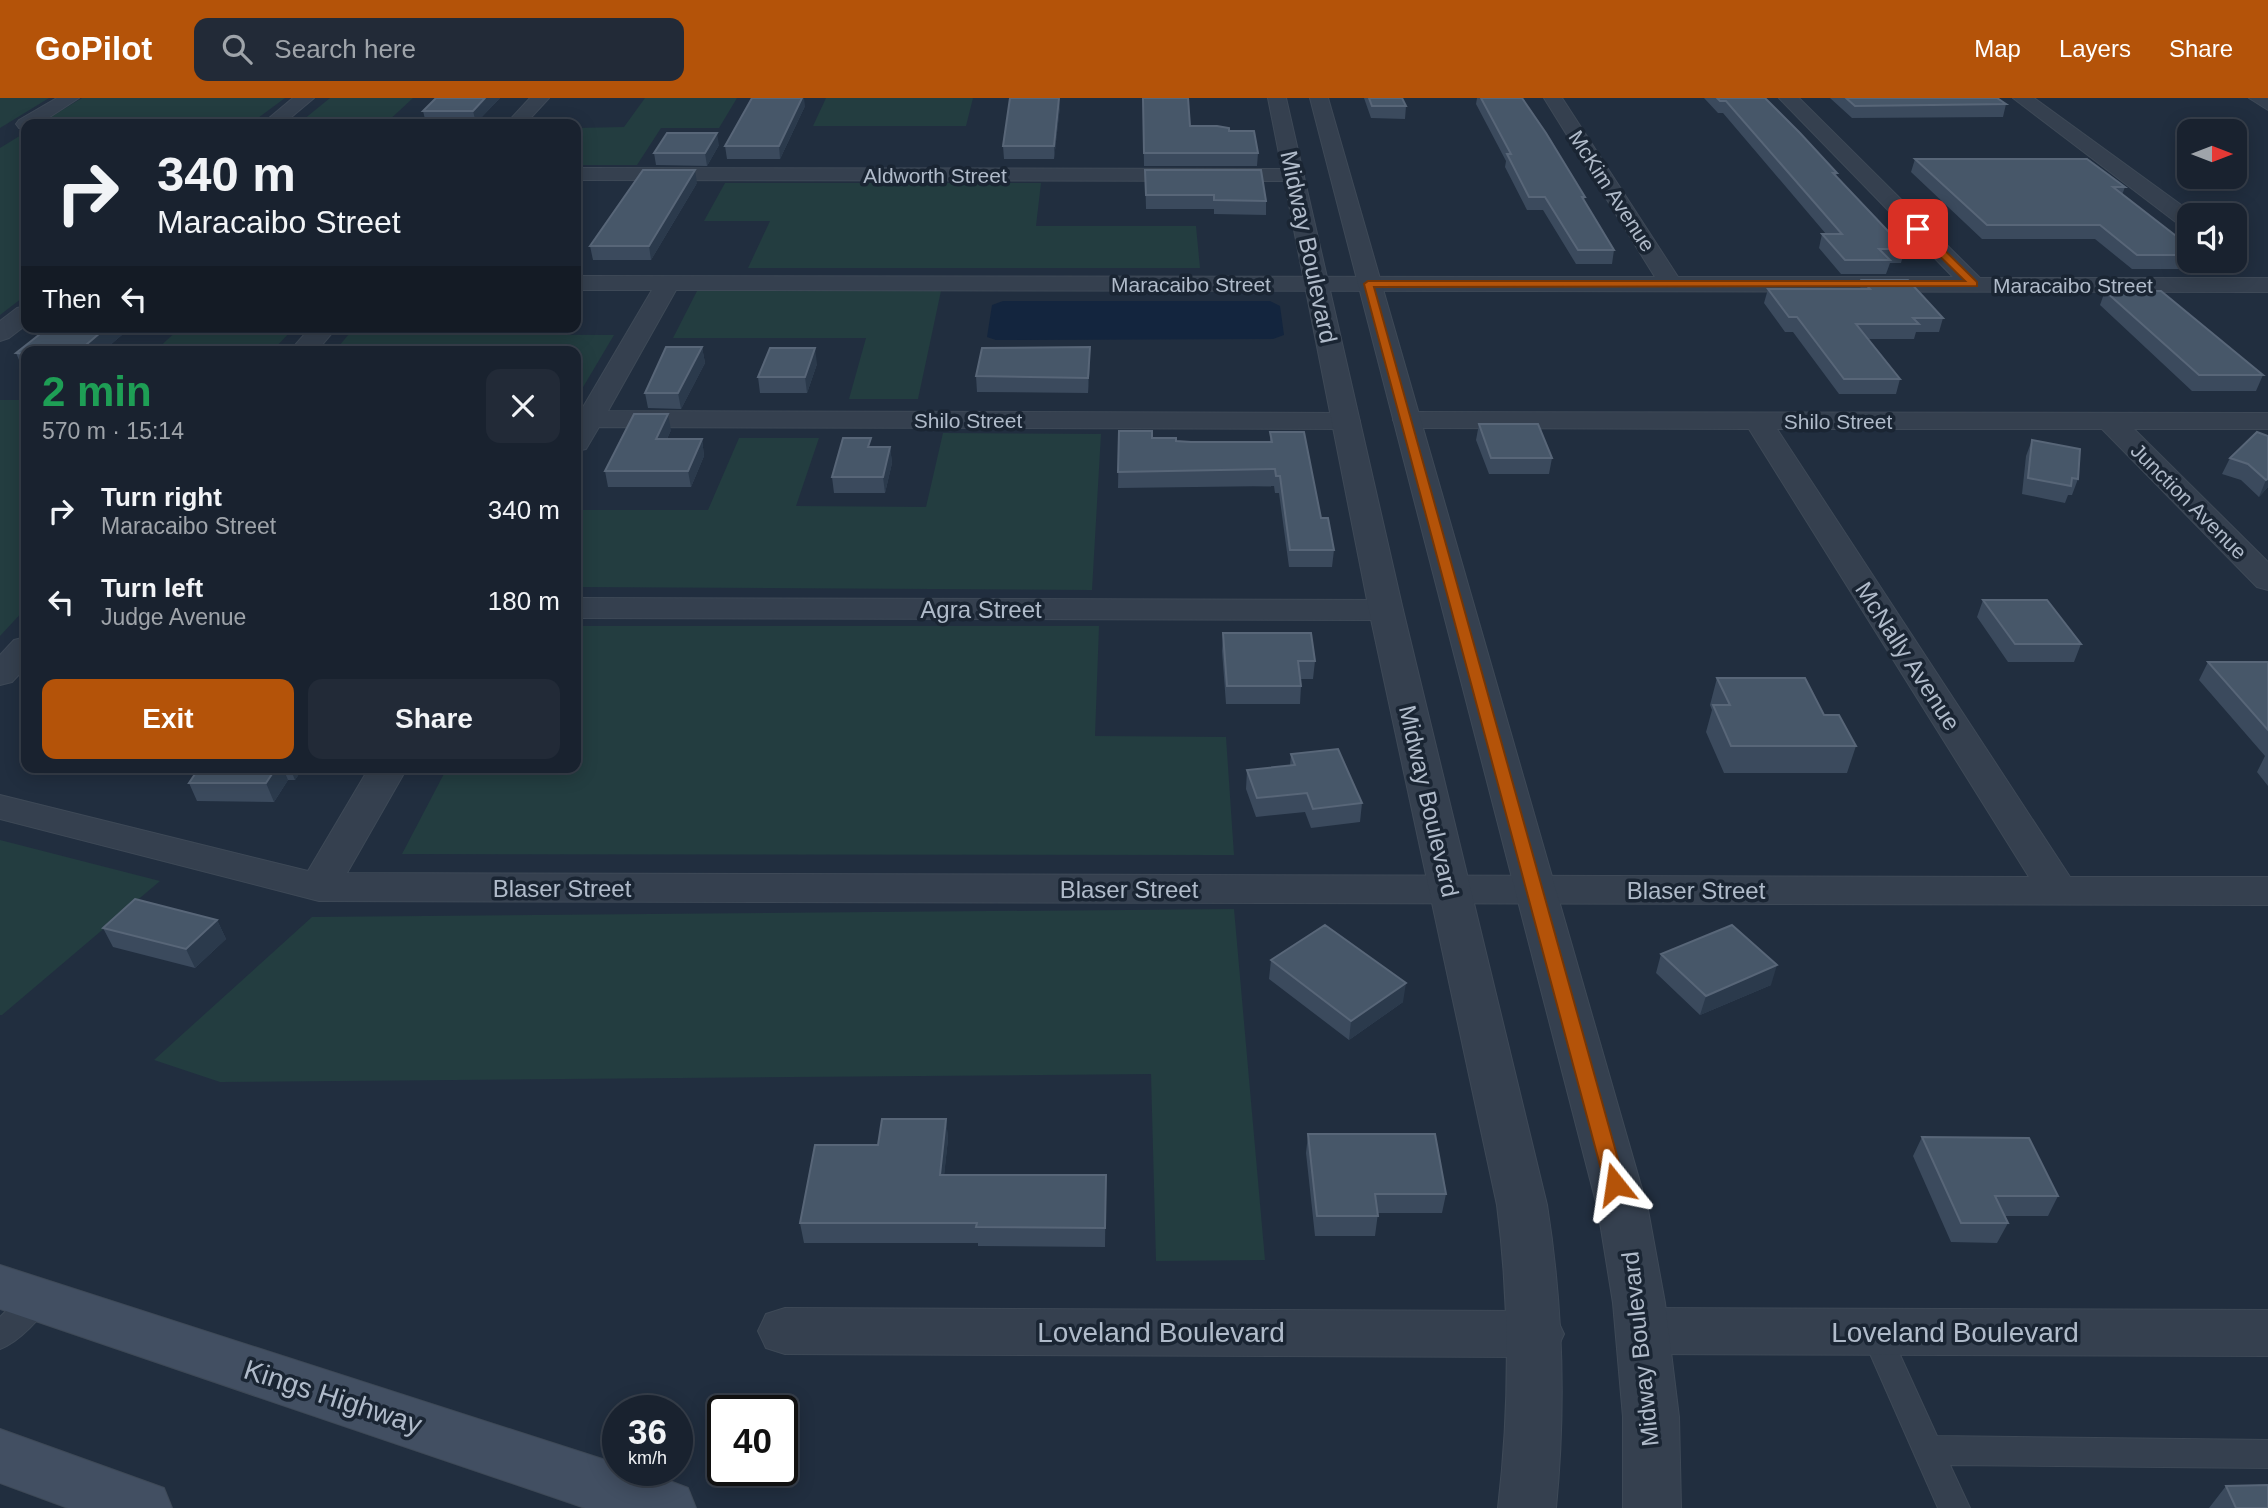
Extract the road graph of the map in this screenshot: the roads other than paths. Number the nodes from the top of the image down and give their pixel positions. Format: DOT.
graph roads {
  1 [pos="70,98"];
  2 [pos="305,98"];
  3 [pos="540,98"];
  4 [pos="1277,98"];
  5 [pos="1319,98"];
  6 [pos="1553,98"];
  7 [pos="1787,98"];
  8 [pos="2022,98"];
  9 [pos="2258,98"];
  10 [pos="2268,104"];
  11 [pos="34,119"];
  12 [pos="278,119"];
  13 [pos="520,119"];
  14 [pos="21,127"];
  15 [pos="9,135"];
  16 [pos="581,174"];
  17 [pos="1294,175"];
  18 [pos="2177,212"];
  19 [pos="2247,264"];
  20 [pos="2268,279"];
  21 [pos="581,283"];
  22 [pos="668,283"];
  23 [pos="1317,284"];
  24 [pos="1368,284"];
  25 [pos="1671,284"];
  26 [pos="1973,284"];
  27 [pos="2268,285"];
  28 [pos="21,317"];
  29 [pos="0,333"];
  30 [pos="319,333"];
  31 [pos="308,346"];
  32 [pos="590,419"];
  33 [pos="1407,420"];
  34 [pos="1346,421"];
  35 [pos="1758,421"];
  36 [pos="2110,421"];
  37 [pos="2268,421"];
  38 [pos="581,434"];
  39 [pos="2268,580"];
  40 [pos="581,608"];
  41 [pos="1385,610"];
  42 [pos="21,652"];
  43 [pos="0,675"];
  44 [pos="385,773"];
  45 [pos="0,807"];
  46 [pos="320,887"];
  47 [pos="1450,890"];
  48 [pos="1535,890"];
  49 [pos="2058,891"];
  50 [pos="2268,891"];
  51 [pos="12,1307"];
  52 [pos="785,1331"];
  53 [pos="1643,1331"];
  54 [pos="1875,1331"];
  55 [pos="2268,1333"];
  56 [pos="1537,1334"];
  57 [pos="1928,1450"];
  58 [pos="2268,1454"];
  59 [pos="0,1456"];
  60 [pos="143,1508"];
  61 [pos="667,1508"];
  62 [pos="1527,1508"];
  63 [pos="1652,1508"];
  64 [pos="1954,1508"];
  1 -- 11 [label="street"];
  2 -- 12 [label="street"];
  3 -- 13 [label="street"];
  4 -- 17 [label="street, Midway Boulevard"];
  5 -- 24 [label="street, Midway Boulevard"];
  6 -- 25 [label="street, McKim Avenue"];
  7 -- 26 [label="street"];
  8 -- 18 [label="street"];
  9 -- 10 [label="street"];
  14 -- 15 [label="street"];
  16 -- 17 [label="street, Aldworth Street"];
  17 -- 23 [label="street, Midway Boulevard"];
  19 -- 20 [label="street"];
  21 -- 22 [label="street, Maracaibo Street"];
  22 -- 23 [label="street, Maracaibo Street"];
  22 -- 32 [label="street"];
  23 -- 24 [label="street, Maracaibo Street"];
  23 -- 34 [label="street, Midway Boulevard"];
  24 -- 25 [label="street, Maracaibo Street"];
  24 -- 33 [label="street, Midway Boulevard"];
  25 -- 26 [label="street, Maracaibo Street"];
  26 -- 27 [label="street, Maracaibo Street"];
  28 -- 29 [label="street"];
  30 -- 31 [label="street"];
  32 -- 34 [label="street, Shilo Street"];
  32 -- 38 [label="street"];
  33 -- 35 [label="street, Shilo Street"];
  33 -- 48 [label="street, Midway Boulevard"];
  34 -- 41 [label="street, Midway Boulevard"];
  35 -- 36 [label="street, Shilo Street"];
  35 -- 49 [label="street, McNally Avenue"];
  36 -- 37 [label="street, Shilo Street"];
  36 -- 39 [label="street, Junction Avenue"];
  40 -- 41 [label="street, Agra Street"];
  41 -- 47 [label="street, Midway Boulevard"];
  42 -- 43 [label="street"];
  44 -- 46 [label="street"];
  45 -- 46 [label="street, Blaser Street"];
  46 -- 47 [label="street, Blaser Street"];
  47 -- 48 [label="street, Blaser Street"];
  47 -- 56 [label="street, Midway Boulevard"];
  48 -- 49 [label="street, Blaser Street"];
  48 -- 53 [label="street, Midway Boulevard"];
  49 -- 50 [label="street, Blaser Street"];
  51 -- 61 [label="main road, Kings Highway"];
  52 -- 56 [label="street, Loveland Boulevard"];
  53 -- 54 [label="street, Loveland Boulevard"];
  53 -- 63 [label="street, Midway Boulevard"];
  54 -- 55 [label="street, Loveland Boulevard"];
  54 -- 57 [label="lane"];
  56 -- 62 [label="street, Midway Boulevard"];
  57 -- 58 [label="lane"];
  57 -- 64 [label="lane"];
  59 -- 60 [label="main road"];
}
